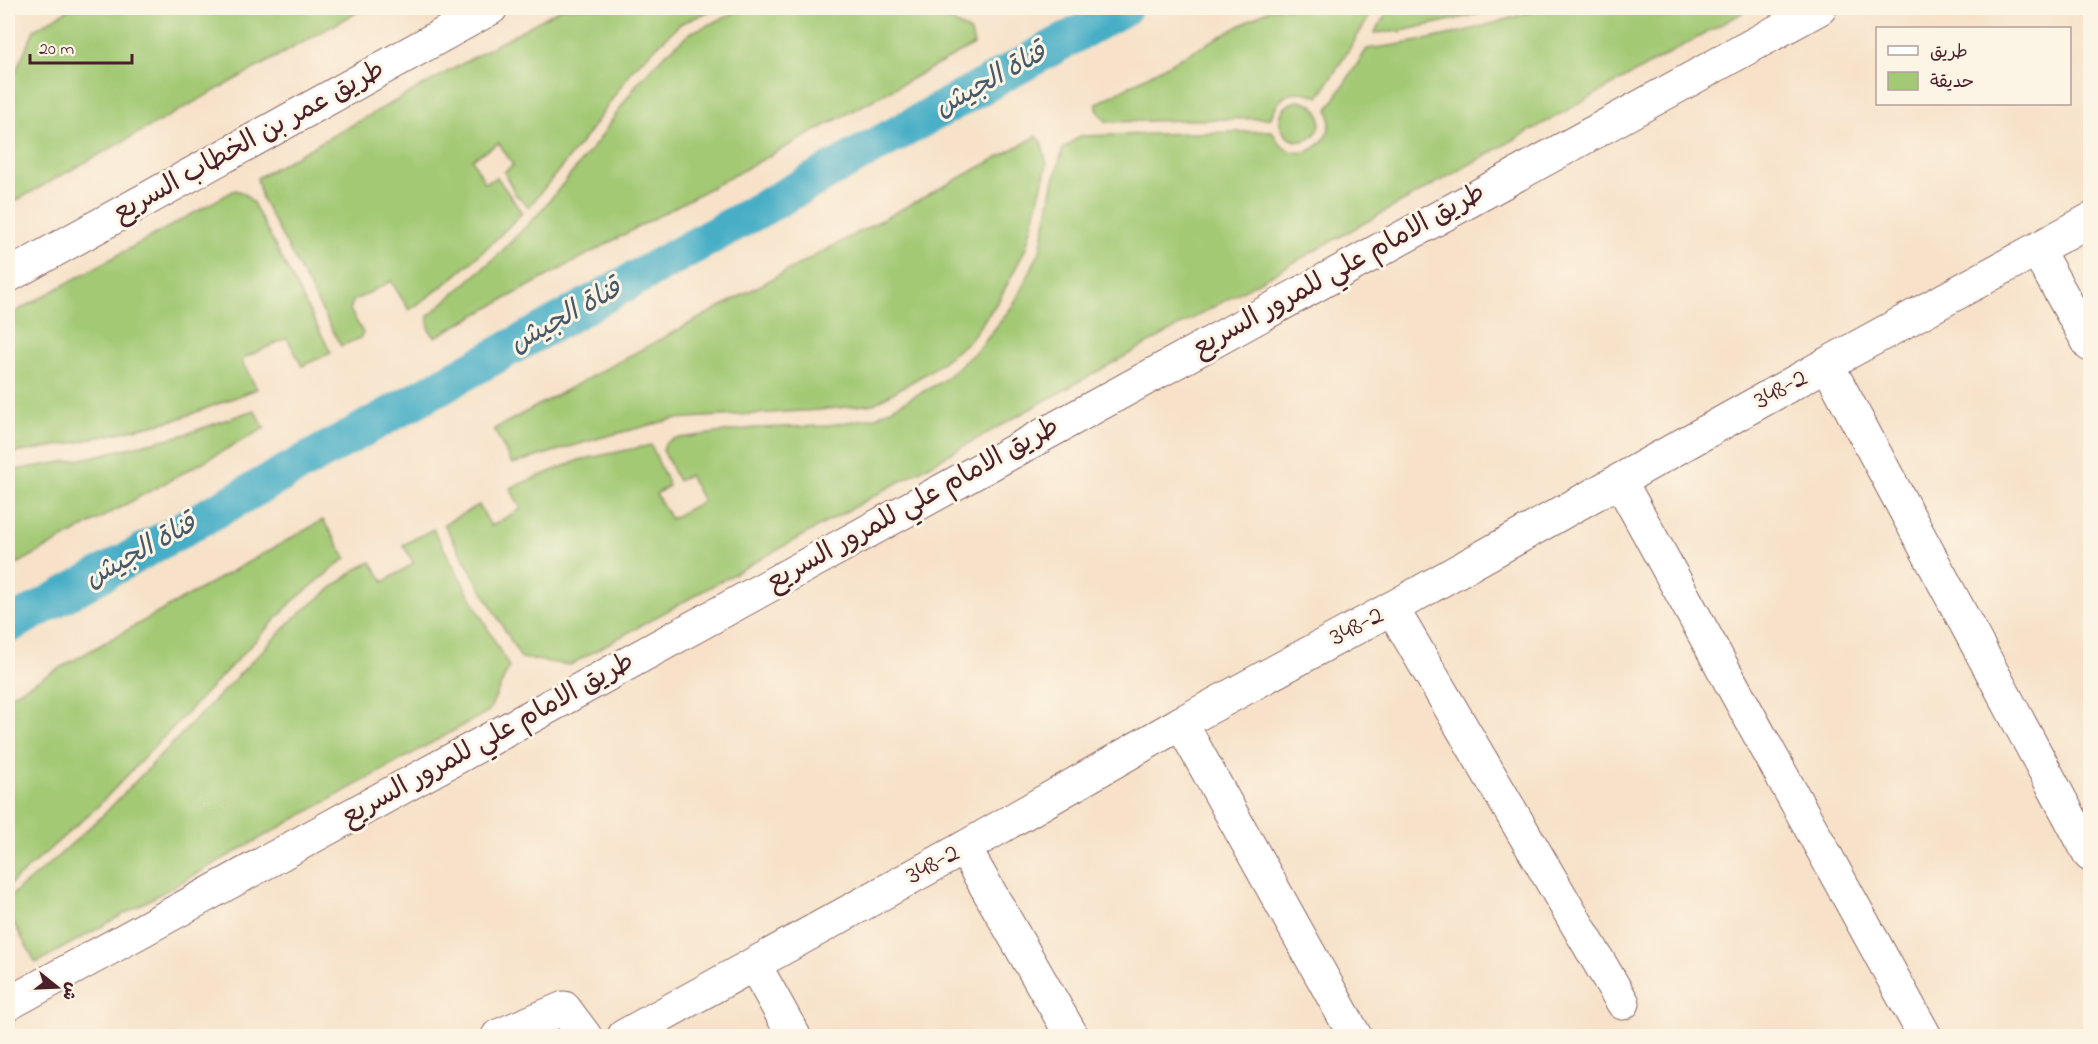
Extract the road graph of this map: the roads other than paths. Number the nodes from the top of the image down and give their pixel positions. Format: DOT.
graph roads {
  1 [pos="491,8"];
  2 [pos="1820,8"];
  3 [pos="2091,220"];
  4 [pos="2037,250"];
  5 [pos="8,276"];
  6 [pos="2091,345"];
  7 [pos="1827,364"];
  8 [pos="1620,481"];
  9 [pos="1392,608"];
  10 [pos="1181,723"];
  11 [pos="964,848"];
  12 [pos="2091,855"];
  13 [pos="754,964"];
  14 [pos="1623,1003"];
  15 [pos="8,1004"];
  16 [pos="498,1036"];
  17 [pos="585,1036"];
  18 [pos="624,1036"];
  19 [pos="794,1036"];
  20 [pos="1072,1036"];
  21 [pos="1355,1036"];
  22 [pos="1925,1036"];
  1 -- 5 [label="main road, طريق عمر بن الخطاب السريع"];
  2 -- 15 [label="main road, طريق الامام علي للمرور السريع"];
  3 -- 4 [label="main road, 348-2"];
  4 -- 6 [label="main road"];
  4 -- 7 [label="main road, 348-2"];
  7 -- 8 [label="main road, 348-2"];
  7 -- 12 [label="main road"];
  8 -- 9 [label="main road, 348-2"];
  8 -- 22 [label="main road"];
  9 -- 10 [label="main road, 348-2"];
  9 -- 14 [label="main road"];
  10 -- 11 [label="main road, 348-2"];
  10 -- 21 [label="main road"];
  11 -- 13 [label="main road, 348-2"];
  11 -- 20 [label="main road"];
  13 -- 18 [label="main road, 348-2"];
  13 -- 19 [label="main road"];
  16 -- 17 [label="main road"];
}
